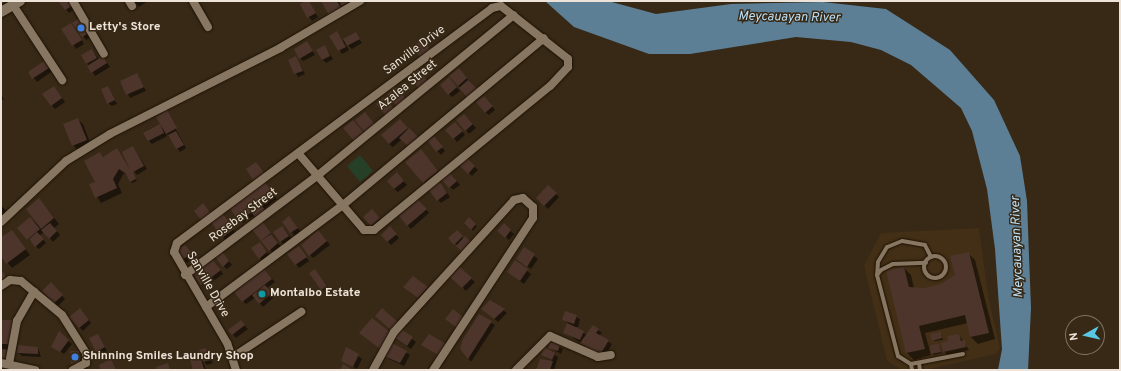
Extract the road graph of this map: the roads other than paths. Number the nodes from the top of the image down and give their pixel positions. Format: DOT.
graph roads {
  1 [pos="73,1"];
  2 [pos="193,1"];
  3 [pos="358,2"];
  4 [pos="16,3"];
  5 [pos="1,12"];
  6 [pos="514,16"];
  7 [pos="208,27"];
  8 [pos="544,38"];
  9 [pos="104,54"];
  10 [pos="62,80"];
  11 [pos="298,153"];
  12 [pos="317,176"];
  13 [pos="343,205"];
  14 [pos="1,222"];
  15 [pos="931,258"];
  16 [pos="926,263"];
  17 [pos="186,275"];
  18 [pos="877,275"];
  19 [pos="1,286"];
  20 [pos="34,291"];
  21 [pos="206,307"];
  22 [pos="301,312"];
  23 [pos="963,354"];
  24 [pos="611,356"];
  25 [pos="233,357"];
  26 [pos="5,363"];
  27 [pos="919,363"];
  28 [pos="911,364"];
  29 [pos="35,370"];
  30 [pos="73,370"];
  31 [pos="236,370"];
  32 [pos="373,370"];
  33 [pos="433,370"];
  34 [pos="516,370"];
  35 [pos="912,370"];
  36 [pos="920,370"];
  1 -- 9 [label="street"];
  2 -- 7 [label="street"];
  3 -- 14 [label="street"];
  4 -- 5 [label="street"];
  4 -- 10 [label="street"];
  6 -- 8 [label="street, Sanville Drive"];
  6 -- 11 [label="street, Sanville Drive"];
  6 -- 12 [label="street, Azalea Street"];
  8 -- 13 [label="street"];
  8 -- 13 [label="street, Sanville Drive"];
  11 -- 12 [label="street"];
  11 -- 17 [label="street, Sanville Drive"];
  12 -- 13 [label="street"];
  12 -- 17 [label="street, Rosebay Street"];
  13 -- 21 [label="street"];
  15 -- 16 [label="lane"];
  15 -- 16 [label="lane"];
  15 -- 18 [label="lane"];
  16 -- 18 [label="lane"];
  17 -- 21 [label="street, Sanville Drive"];
  18 -- 28 [label="lane"];
  19 -- 20 [label="street"];
  20 -- 26 [label="street"];
  20 -- 30 [label="street"];
  21 -- 25 [label="street, Sanville Drive"];
  22 -- 25 [label="street"];
  23 -- 27 [label="lane"];
  24 -- 34 [label="street"];
  25 -- 31 [label="street, Sanville Drive"];
  26 -- 29 [label="street"];
  27 -- 28 [label="lane"];
  27 -- 36 [label="lane"];
  28 -- 35 [label="lane"];
  32 -- 33 [label="street"];
}
